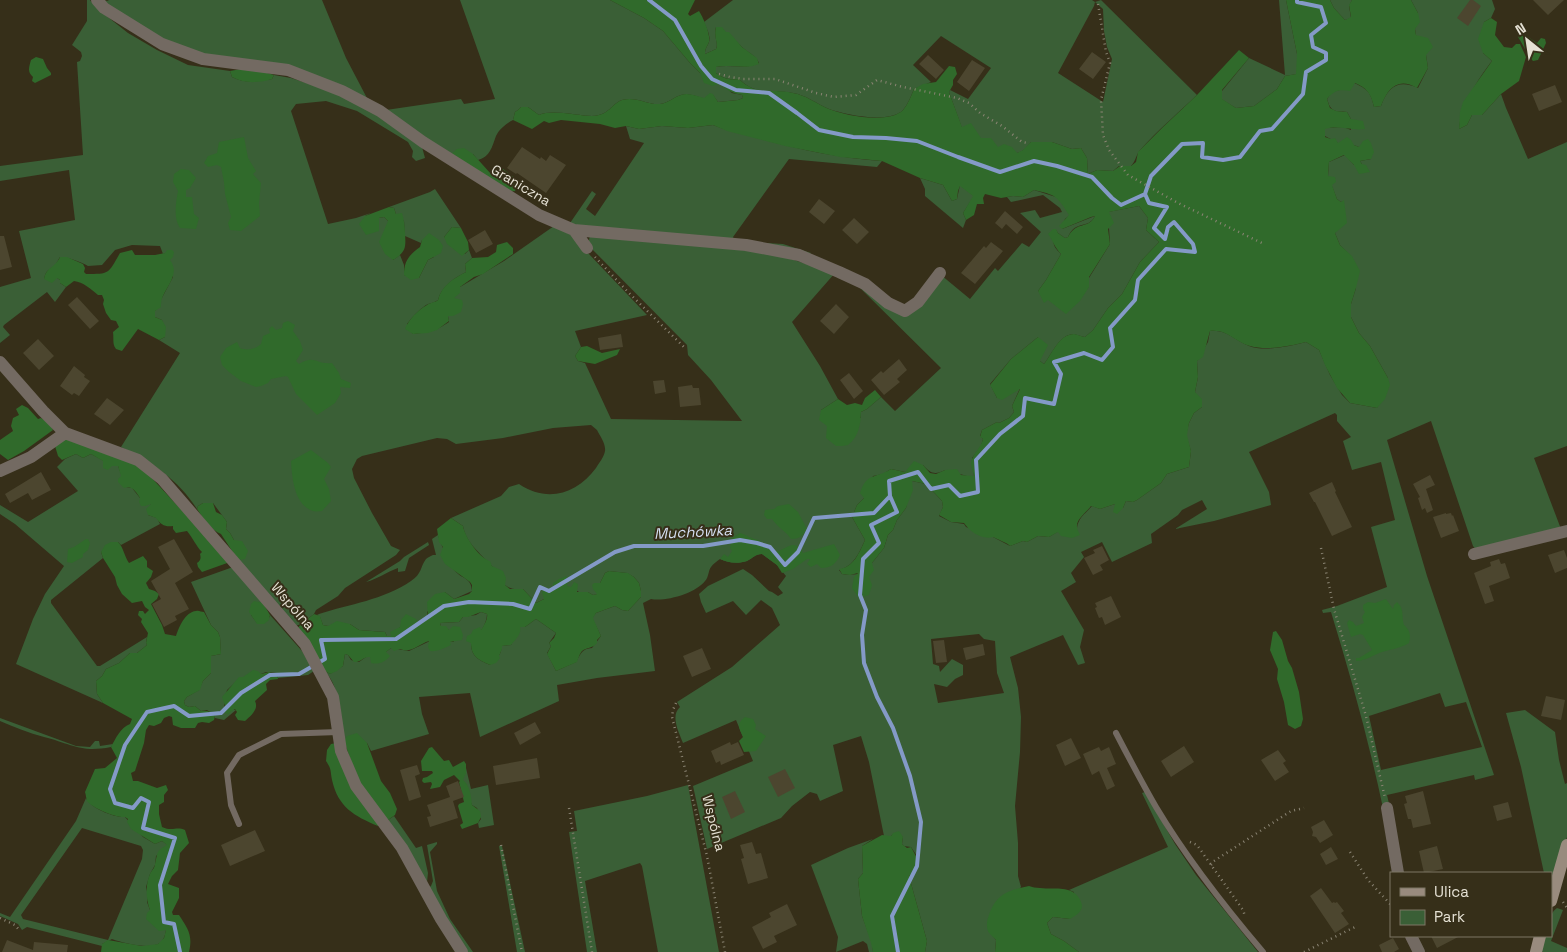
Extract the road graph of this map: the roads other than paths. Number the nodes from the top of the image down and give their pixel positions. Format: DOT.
graph roads {
  1 [pos="98,0"];
  2 [pos="574,230"];
  3 [pos="587,248"];
  4 [pos="940,273"];
  5 [pos="0,362"];
  6 [pos="64,432"];
  7 [pos="0,471"];
  8 [pos="1567,531"];
  9 [pos="1474,554"];
  10 [pos="338,732"];
  11 [pos="1116,733"];
  12 [pos="1387,808"];
  13 [pos="239,824"];
  14 [pos="1567,845"];
  15 [pos="1398,872"];
  16 [pos="1552,897"];
  17 [pos="1412,937"];
  18 [pos="1540,937"];
  19 [pos="462,952"];
  20 [pos="1263,952"];
  21 [pos="1419,952"];
  22 [pos="1536,952"];
  1 -- 2 [label="street, Graniczna"];
  2 -- 3 [label="street"];
  2 -- 4 [label="street, Graniczna"];
  5 -- 6 [label="street, Wspólna"];
  6 -- 7 [label="street"];
  6 -- 10 [label="street, Wspólna"];
  8 -- 9 [label="street"];
  10 -- 13 [label="lane"];
  10 -- 19 [label="street, Wspólna"];
  11 -- 20 [label="lane"];
  12 -- 15 [label="street"];
  14 -- 16 [label="street"];
  17 -- 21 [label="street"];
  18 -- 22 [label="street"];
}
